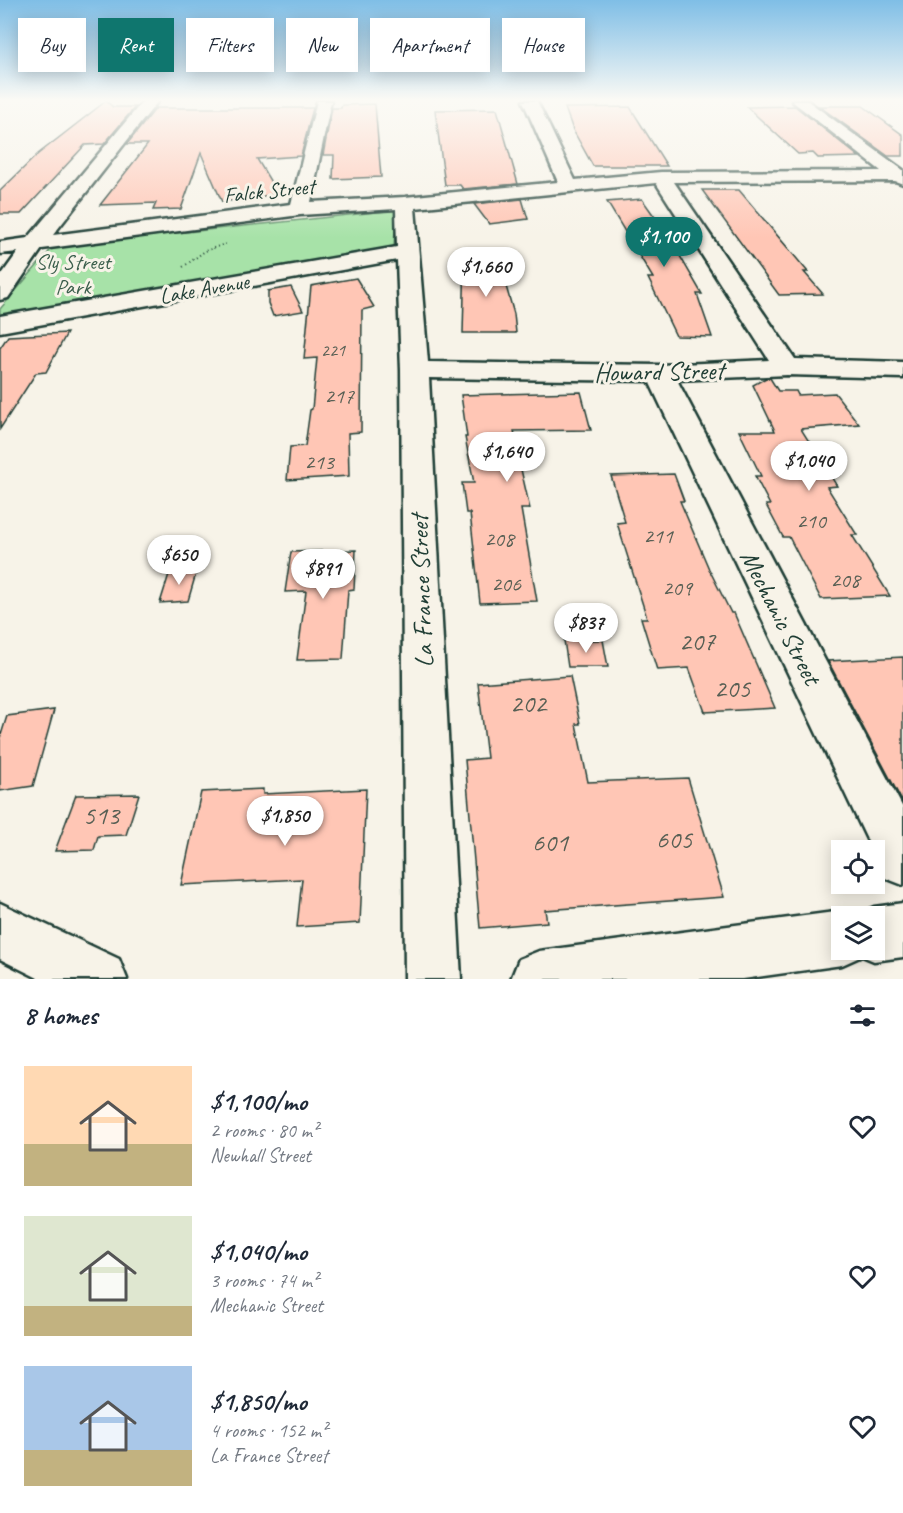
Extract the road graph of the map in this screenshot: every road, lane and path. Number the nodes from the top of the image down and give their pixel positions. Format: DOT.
graph roads {
  1 [pos="114,147"];
  2 [pos="314,147"];
  3 [pos="551,147"];
  4 [pos="860,147"];
  5 [pos="661,177"];
  6 [pos="901,177"];
  7 [pos="569,187"];
  8 [pos="405,203"];
  9 [pos="300,209"];
  10 [pos="36,242"];
  11 [pos="232,242"];
  12 [pos="0,248"];
  13 [pos="408,252"];
  14 [pos="175,272"];
  15 [pos="0,293"];
  16 [pos="0,324"];
  17 [pos="787,367"];
  18 [pos="414,370"];
  19 [pos="903,370"];
  20 [pos="659,373"];
  21 [pos="903,860"];
  22 [pos="0,930"];
  23 [pos="903,930"];
  24 [pos="885,932"];
  25 [pos="831,939"];
  26 [pos="99,979"];
  27 [pos="433,979"];
  28 [pos="539,979"];
  1 -- 10 [label="street"];
  2 -- 9 [label="street"];
  3 -- 7 [label="street"];
  4 -- 6 [label="street"];
  5 -- 6 [label="street, Falck Street"];
  5 -- 7 [label="street, Falck Street"];
  5 -- 17 [label="street"];
  7 -- 8 [label="street, Falck Street"];
  8 -- 9 [label="street, Falck Street"];
  8 -- 13 [label="street, La France Street"];
  9 -- 10 [label="street, Falck Street"];
  10 -- 12 [label="street, Falck Street"];
  10 -- 15 [label="street"];
  11 -- 14 [label="path"];
  13 -- 16 [label="street, Lake Avenue"];
  13 -- 18 [label="street, La France Street"];
  17 -- 19 [label="street, Howard Street"];
  17 -- 20 [label="street, Howard Street"];
  18 -- 20 [label="street, Howard Street"];
  18 -- 27 [label="street, La France Street"];
  20 -- 21 [label="street, Mechanic Street"];
  22 -- 26 [label="street"];
  23 -- 24 [label="street"];
  25 -- 28 [label="street"];
}
